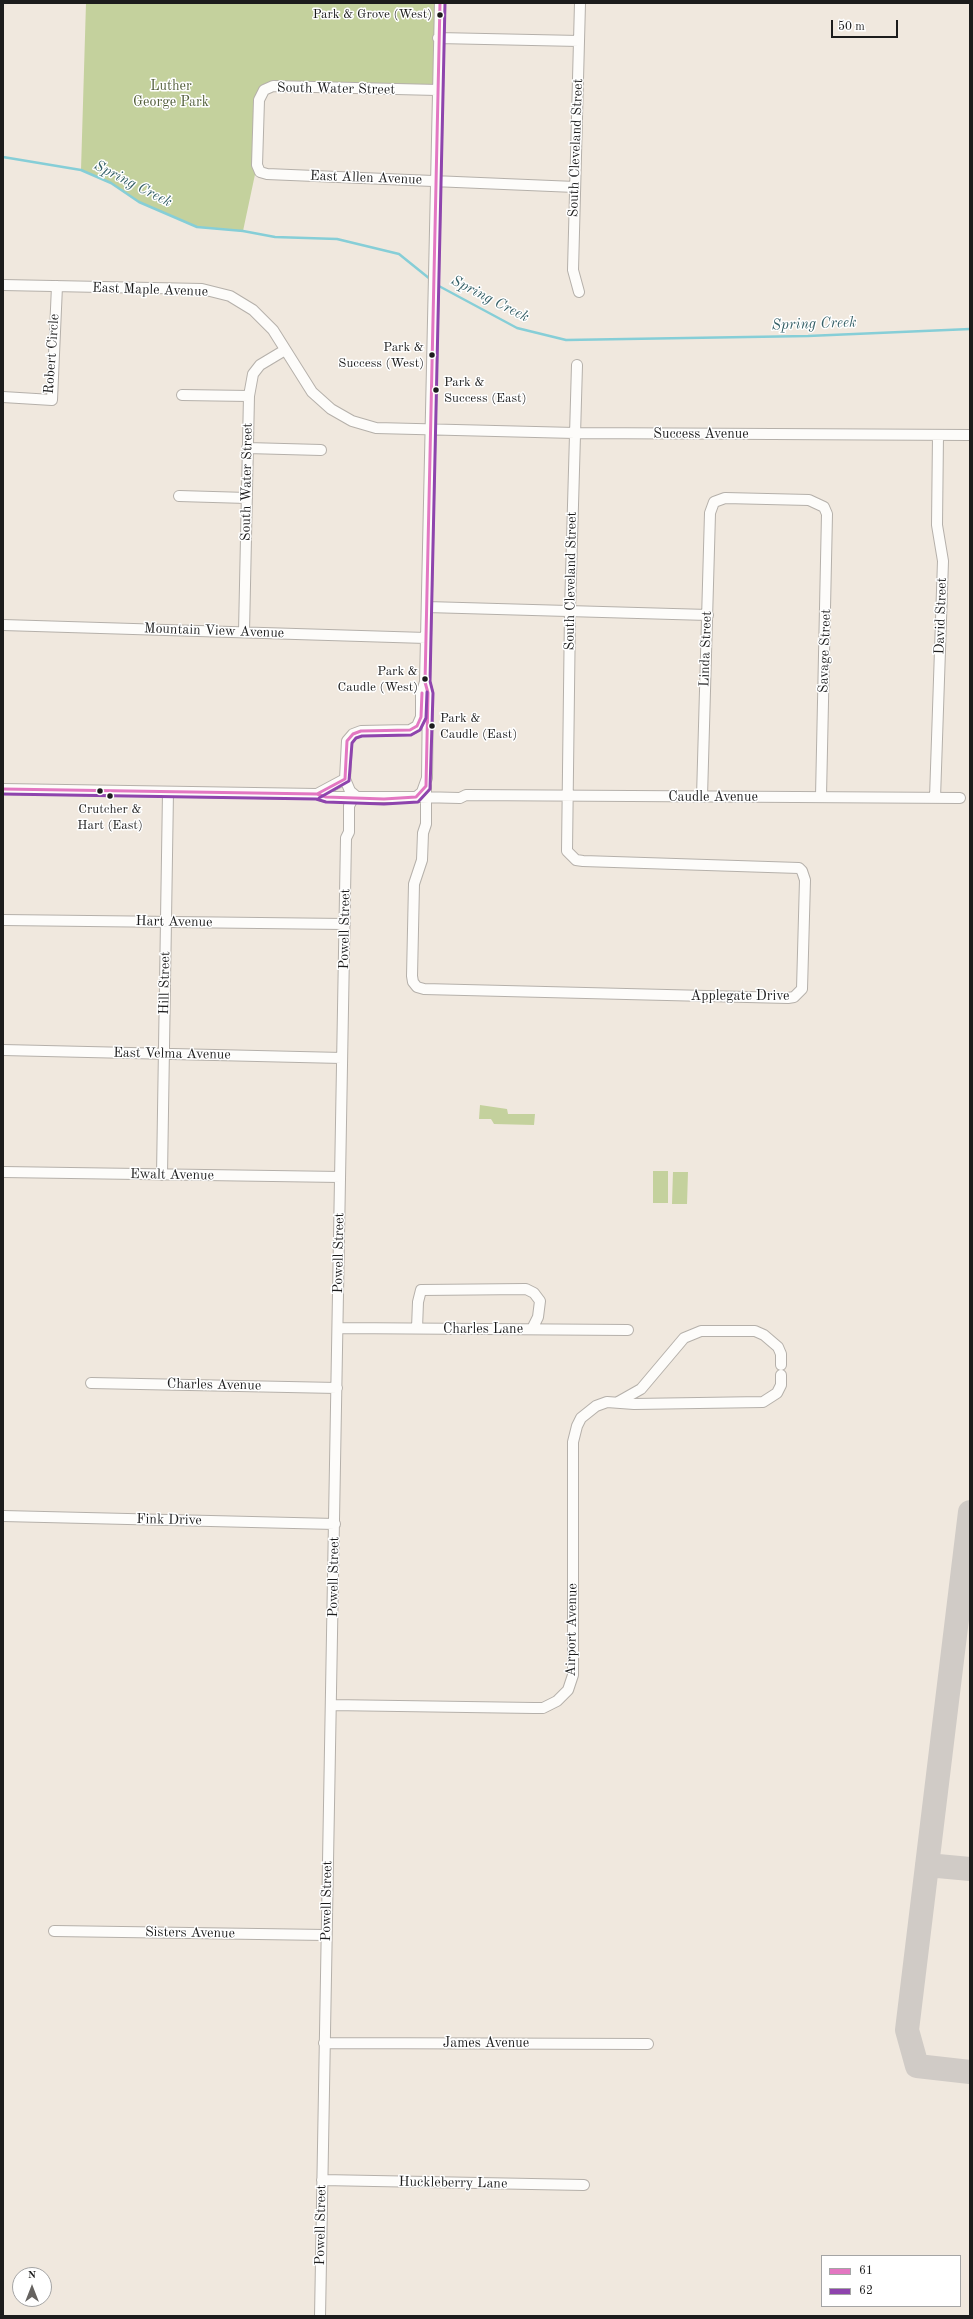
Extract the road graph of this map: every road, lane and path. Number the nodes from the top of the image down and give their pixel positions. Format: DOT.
graph roads {
  1 [pos="440,3"];
  2 [pos="580,3"];
  3 [pos="438,38"];
  4 [pos="579,41"];
  5 [pos="437,90"];
  6 [pos="257,165"];
  7 [pos="434,181"];
  8 [pos="575,187"];
  9 [pos="3,285"];
  10 [pos="57,286"];
  11 [pos="579,292"];
  12 [pos="285,350"];
  13 [pos="577,365"];
  14 [pos="182,395"];
  15 [pos="249,396"];
  16 [pos="3,397"];
  17 [pos="431,429"];
  18 [pos="575,433"];
  19 [pos="938,435"];
  20 [pos="970,435"];
  21 [pos="247,448"];
  22 [pos="321,450"];
  23 [pos="179,496"];
  24 [pos="247,498"];
  25 [pos="714,502"];
  26 [pos="427,607"];
  27 [pos="570,610"];
  28 [pos="708,615"];
  29 [pos="3,625"];
  30 [pos="244,632"];
  31 [pos="426,638"];
  32 [pos="425,682"];
  33 [pos="410,730"];
  34 [pos="427,744"];
  35 [pos="345,779"];
  36 [pos="426,786"];
  37 [pos="3,789"];
  38 [pos="168,792"];
  39 [pos="317,794"];
  40 [pos="344,796"];
  41 [pos="466,796"];
  42 [pos="567,796"];
  43 [pos="821,796"];
  44 [pos="357,797"];
  45 [pos="420,797"];
  46 [pos="702,797"];
  47 [pos="935,798"];
  48 [pos="960,798"];
  49 [pos="346,838"];
  50 [pos="3,920"];
  51 [pos="166,922"];
  52 [pos="345,924"];
  53 [pos="3,1050"];
  54 [pos="164,1054"];
  55 [pos="342,1058"];
  56 [pos="3,1172"];
  57 [pos="162,1175"];
  58 [pos="340,1177"];
  59 [pos="338,1328"];
  60 [pos="417,1328"];
  61 [pos="532,1329"];
  62 [pos="628,1330"];
  63 [pos="91,1383"];
  64 [pos="337,1388"];
  65 [pos="618,1402"];
  66 [pos="3,1516"];
  67 [pos="335,1524"];
  68 [pos="331,1705"];
  69 [pos="54,1931"];
  70 [pos="326,1935"];
  71 [pos="324,2043"];
  72 [pos="648,2044"];
  73 [pos="322,2180"];
  74 [pos="584,2185"];
  75 [pos="320,2316"];
  1 -- 3 [label="street"];
  2 -- 4 [label="street, South Cleveland Street"];
  3 -- 4 [label="street"];
  3 -- 5 [label="street"];
  4 -- 8 [label="street, South Cleveland Street"];
  5 -- 6 [label="street, South Water Street"];
  5 -- 7 [label="street"];
  6 -- 7 [label="street, East Allen Avenue"];
  7 -- 8 [label="street, East Allen Avenue"];
  7 -- 17 [label="street"];
  8 -- 11 [label="street, South Cleveland Street"];
  9 -- 10 [label="street, East Maple Avenue"];
  10 -- 12 [label="street, East Maple Avenue"];
  10 -- 16 [label="street, Robert Circle"];
  12 -- 15 [label="street, South Water Street"];
  12 -- 17 [label="street, East Maple Avenue"];
  13 -- 18 [label="street, South Cleveland Street"];
  14 -- 15 [label="street"];
  15 -- 21 [label="street, South Water Street"];
  17 -- 18 [label="street, Success Avenue"];
  17 -- 26 [label="street"];
  18 -- 19 [label="street, Success Avenue"];
  18 -- 27 [label="street, South Cleveland Street"];
  19 -- 20 [label="street, Success Avenue"];
  19 -- 47 [label="street, David Street"];
  21 -- 22 [label="street"];
  21 -- 24 [label="street, South Water Street"];
  23 -- 24 [label="street"];
  24 -- 30 [label="street, South Water Street"];
  25 -- 28 [label="street, Linda Street"];
  25 -- 43 [label="street, Savage Street"];
  26 -- 27 [label="street"];
  26 -- 31 [label="street"];
  27 -- 28 [label="street"];
  27 -- 42 [label="street, South Cleveland Street"];
  28 -- 46 [label="street, Linda Street"];
  29 -- 30 [label="street, Mountain View Avenue"];
  30 -- 31 [label="street, Mountain View Avenue"];
  31 -- 32 [label="street"];
  32 -- 33 [label="street"];
  32 -- 34 [label="street"];
  33 -- 34 [label="street"];
  33 -- 35 [label="street"];
  34 -- 36 [label="street"];
  35 -- 39 [label="street"];
  35 -- 40 [label="street, Powell Street"];
  35 -- 44 [label="street"];
  36 -- 41 [label="street, Caudle Avenue"];
  36 -- 45 [label="street"];
  37 -- 38 [label="street"];
  38 -- 39 [label="street"];
  38 -- 51 [label="street, Hill Street"];
  39 -- 40 [label="street"];
  40 -- 44 [label="street"];
  40 -- 49 [label="street, Powell Street"];
  41 -- 42 [label="street, Caudle Avenue"];
  41 -- 45 [label="street, Caudle Avenue"];
  42 -- 45 [label="street, Applegate Drive"];
  42 -- 46 [label="street, Caudle Avenue"];
  43 -- 46 [label="street, Caudle Avenue"];
  43 -- 47 [label="street, Caudle Avenue"];
  44 -- 45 [label="street"];
  44 -- 49 [label="street, Powell Street"];
  47 -- 48 [label="street, Caudle Avenue"];
  49 -- 52 [label="street, Powell Street"];
  50 -- 51 [label="street, Hart Avenue"];
  51 -- 52 [label="street, Hart Avenue"];
  51 -- 54 [label="street, Hill Street"];
  52 -- 55 [label="street, Powell Street"];
  53 -- 54 [label="street, East Velma Avenue"];
  54 -- 55 [label="street, East Velma Avenue"];
  54 -- 57 [label="street, Hill Street"];
  55 -- 58 [label="street, Powell Street"];
  56 -- 57 [label="street, Ewalt Avenue"];
  57 -- 58 [label="street, Ewalt Avenue"];
  58 -- 59 [label="street, Powell Street"];
  59 -- 60 [label="street, Charles Lane"];
  59 -- 64 [label="street, Powell Street"];
  60 -- 61 [label="street, Charles Lane"];
  60 -- 61 [label="street"];
  61 -- 62 [label="street, Charles Lane"];
  63 -- 64 [label="street, Charles Avenue"];
  64 -- 67 [label="street, Powell Street"];
  65 -- 65 [label="street, Airport Avenue"];
  65 -- 68 [label="street, Airport Avenue"];
  66 -- 67 [label="street, Fink Drive"];
  67 -- 68 [label="street, Powell Street"];
  68 -- 70 [label="street, Powell Street"];
  69 -- 70 [label="street, Sisters Avenue"];
  70 -- 71 [label="street, Powell Street"];
  71 -- 72 [label="street, James Avenue"];
  71 -- 73 [label="street, Powell Street"];
  73 -- 74 [label="street, Huckleberry Lane"];
  73 -- 75 [label="street, Powell Street"];
}
